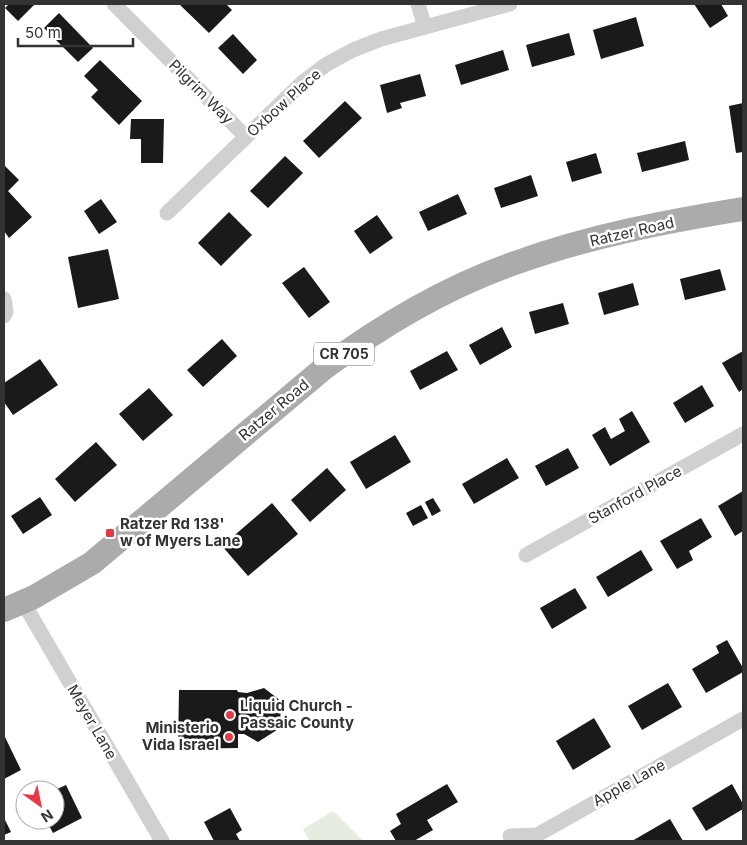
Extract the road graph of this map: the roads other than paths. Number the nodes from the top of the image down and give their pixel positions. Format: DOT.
graph roads {
  1 [pos="114,4"];
  2 [pos="418,4"];
  3 [pos="510,4"];
  4 [pos="425,27"];
  5 [pos="246,137"];
  6 [pos="743,209"];
  7 [pos="167,213"];
  8 [pos="4,299"];
  9 [pos="4,316"];
  10 [pos="743,434"];
  11 [pos="526,555"];
  12 [pos="13,606"];
  13 [pos="743,718"];
  14 [pos="510,836"];
  15 [pos="162,841"];
  1 -- 5 [label="street, Pilgrim Way"];
  2 -- 4 [label="street"];
  3 -- 4 [label="street, Oxbow Place"];
  4 -- 5 [label="street, Oxbow Place"];
  5 -- 7 [label="street, Oxbow Place"];
  6 -- 12 [label="main road, Ratzer Road / CR 705"];
  8 -- 9 [label="street"];
  10 -- 11 [label="street, Stanford Place"];
  12 -- 15 [label="street, Meyer Lane"];
  13 -- 14 [label="street, Apple Lane"];
}
